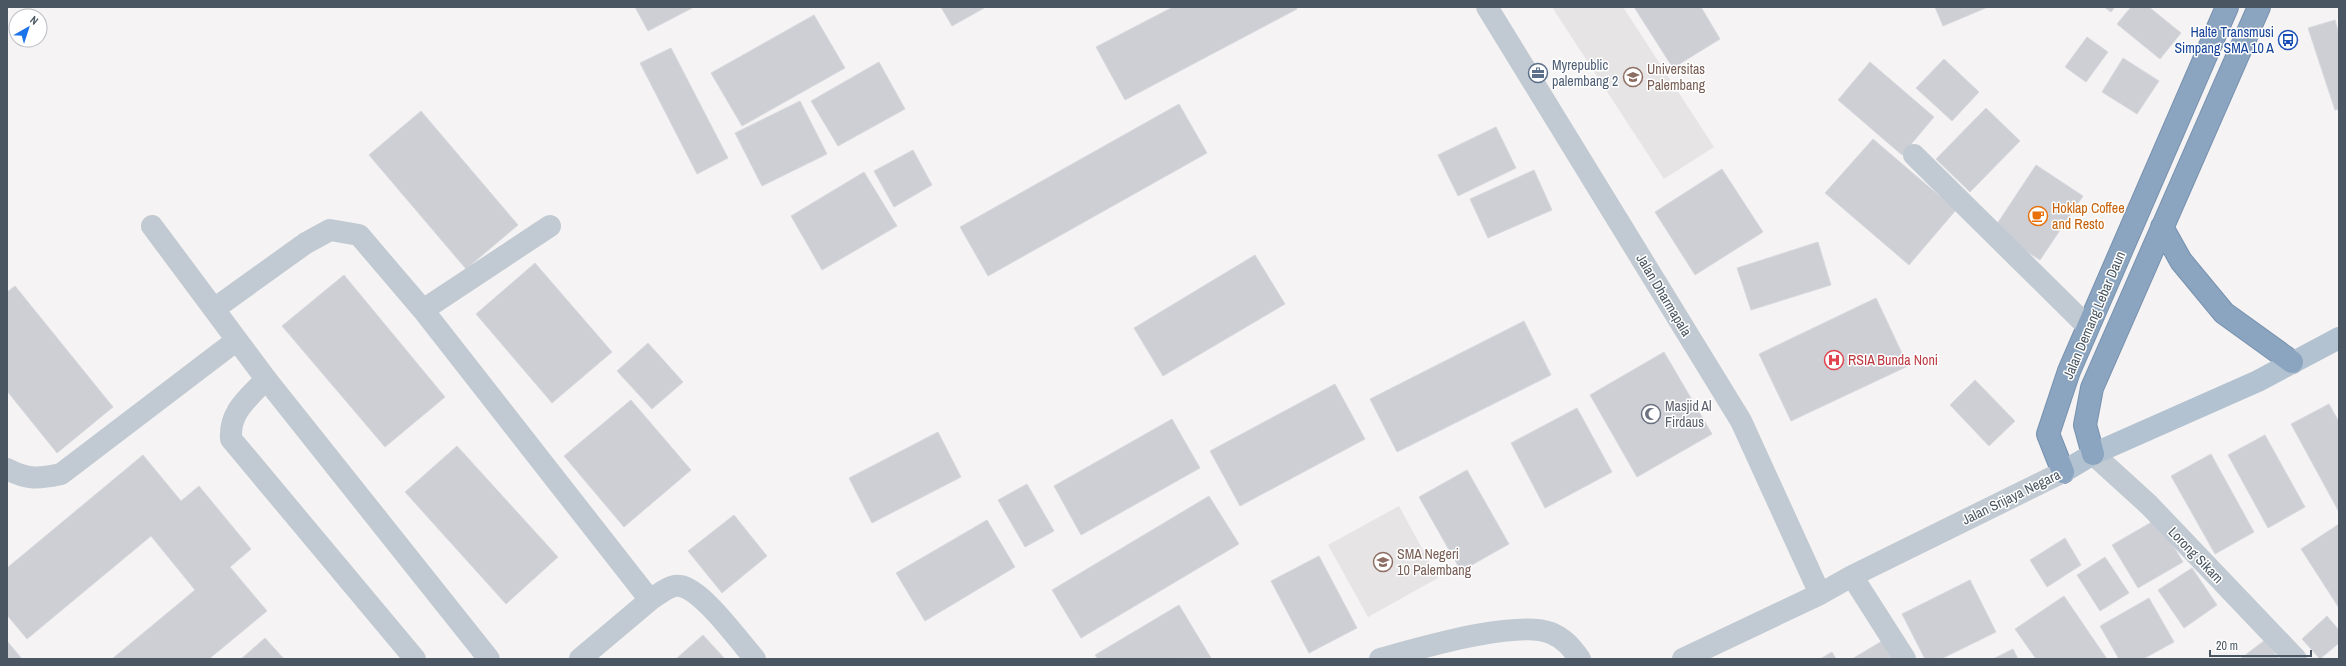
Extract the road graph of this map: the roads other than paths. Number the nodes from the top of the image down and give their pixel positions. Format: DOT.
graph roads {
  1 [pos="1487,7"];
  2 [pos="2227,7"];
  3 [pos="2259,7"];
  4 [pos="1914,155"];
  5 [pos="152,226"];
  6 [pos="550,226"];
  7 [pos="2162,227"];
  8 [pos="214,309"];
  9 [pos="423,310"];
  10 [pos="2088,327"];
  11 [pos="2339,338"];
  12 [pos="237,340"];
  13 [pos="2292,362"];
  14 [pos="266,379"];
  15 [pos="2094,454"];
  16 [pos="7,470"];
  17 [pos="2063,472"];
  18 [pos="1852,576"];
  19 [pos="1820,594"];
  20 [pos="650,600"];
  21 [pos="1719,652"];
  22 [pos="583,658"];
  23 [pos="415,659"];
  24 [pos="489,659"];
  25 [pos="755,659"];
  26 [pos="1380,659"];
  27 [pos="1580,659"];
  28 [pos="1683,659"];
  29 [pos="1905,659"];
  30 [pos="2296,659"];
  1 -- 19 [label="street, Jalan Dharmapala"];
  2 -- 10 [label="highway, Jalan Demang Lebar Daun"];
  3 -- 7 [label="highway, Jalan Demang Lebar Daun"];
  4 -- 10 [label="street"];
  5 -- 8 [label="street"];
  6 -- 9 [label="street"];
  7 -- 13 [label="highway"];
  7 -- 15 [label="highway, Jalan Demang Lebar Daun"];
  8 -- 9 [label="street"];
  8 -- 12 [label="street"];
  9 -- 20 [label="street"];
  10 -- 17 [label="highway, Jalan Demang Lebar Daun"];
  11 -- 13 [label="main road, Jalan Srijaya Negara"];
  12 -- 14 [label="street"];
  12 -- 16 [label="street"];
  13 -- 15 [label="main road, Jalan Srijaya Negara"];
  14 -- 23 [label="street"];
  14 -- 24 [label="street"];
  15 -- 17 [label="main road, Jalan Srijaya Negara"];
  15 -- 30 [label="street, Lorong Sikam"];
  17 -- 18 [label="street, Jalan Srijaya Negara"];
  18 -- 19 [label="street, Jalan Srijaya Negara"];
  18 -- 29 [label="street"];
  19 -- 21 [label="street, Jalan Srijaya Negara"];
  20 -- 22 [label="street"];
  20 -- 25 [label="street"];
  21 -- 28 [label="street, Jalan Srijaya Negara"];
  26 -- 27 [label="street"];
}
